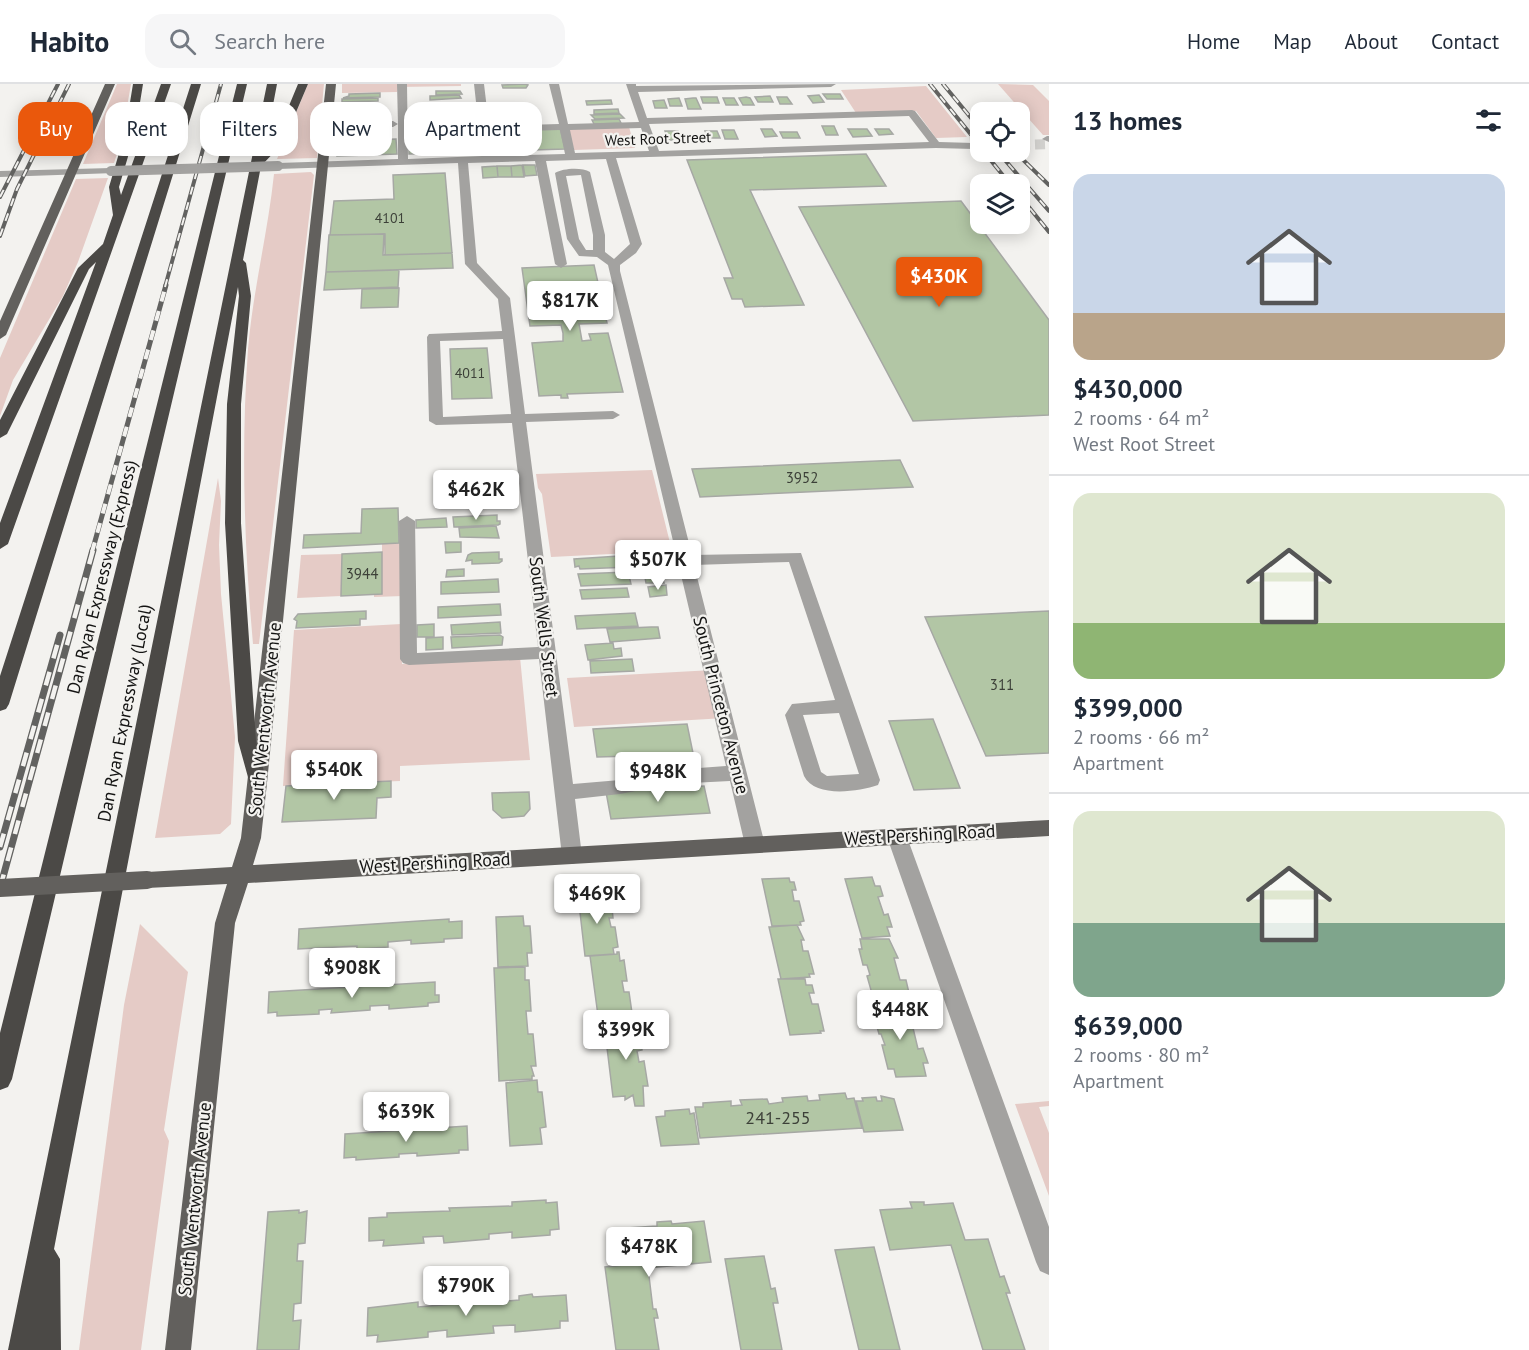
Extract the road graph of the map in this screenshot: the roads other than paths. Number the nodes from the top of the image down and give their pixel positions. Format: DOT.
graph roads {
  1 [pos="110,84"];
  2 [pos="138,84"];
  3 [pos="166,84"];
  4 [pos="196,84"];
  5 [pos="242,84"];
  6 [pos="272,84"];
  7 [pos="303,84"];
  8 [pos="331,84"];
  9 [pos="402,84"];
  10 [pos="479,84"];
  11 [pos="554,84"];
  12 [pos="831,84"];
  13 [pos="632,87"];
  14 [pos="329,102"];
  15 [pos="481,102"];
  16 [pos="644,123"];
  17 [pos="564,127"];
  18 [pos="542,128"];
  19 [pos="970,144"];
  20 [pos="936,145"];
  21 [pos="655,154"];
  22 [pos="325,156"];
  23 [pos="487,156"];
  24 [pos="610,156"];
  25 [pos="570,157"];
  26 [pos="540,158"];
  27 [pos="488,160"];
  28 [pos="463,161"];
  29 [pos="403,162"];
  30 [pos="256,165"];
  31 [pos="324,165"];
  32 [pos="71,172"];
  33 [pos="0,174"];
  34 [pos="118,215"];
  35 [pos="109,241"];
  36 [pos="238,248"];
  37 [pos="599,253"];
  38 [pos="561,264"];
  39 [pos="614,264"];
  40 [pos="0,335"];
  41 [pos="509,335"];
  42 [pos="613,415"];
  43 [pos="519,418"];
  44 [pos="0,435"];
  45 [pos="407,521"];
  46 [pos="0,544"];
  47 [pos="685,560"];
  48 [pos="547,653"];
  49 [pos="0,704"];
  50 [pos="846,706"];
  51 [pos="738,773"];
  52 [pos="258,783"];
  53 [pos="564,792"];
  54 [pos="1049,828"];
  55 [pos="897,837"];
  56 [pos="755,845"];
  57 [pos="572,856"];
  58 [pos="241,875"];
  59 [pos="0,888"];
  60 [pos="0,1079"];
  61 [pos="47,1219"];
  62 [pos="1049,1262"];
  63 [pos="21,1350"];
  64 [pos="48,1350"];
  65 [pos="178,1350"];
  1 -- 32 [label="main road"];
  2 -- 34 [label="highway"];
  3 -- 34 [label="highway"];
  4 -- 49 [label="highway"];
  5 -- 60 [label="highway, Dan Ryan Expressway (Express)"];
  6 -- 30 [label="highway, Dan Ryan Expressway (Local)"];
  7 -- 30 [label="highway"];
  8 -- 14 [label="main road, South Wentworth Avenue"];
  9 -- 29 [label="street"];
  10 -- 15 [label="street"];
  11 -- 17 [label="street"];
  12 -- 13 [label="street"];
  13 -- 16 [label="street"];
  16 -- 17 [label="street"];
  16 -- 20 [label="street"];
  16 -- 21 [label="street"];
  17 -- 18 [label="street"];
  17 -- 25 [label="street"];
  19 -- 20 [label="street, West Root Street"];
  20 -- 21 [label="street, West Root Street"];
  21 -- 24 [label="street, West Root Street"];
  22 -- 31 [label="main road, South Wentworth Avenue"];
  23 -- 27 [label="street"];
  24 -- 25 [label="street, West Root Street"];
  24 -- 39 [label="street"];
  25 -- 26 [label="street, West Root Street"];
  26 -- 27 [label="street, West Root Street"];
  26 -- 38 [label="street"];
  27 -- 28 [label="street, West Root Street"];
  28 -- 29 [label="street, West Root Street"];
  28 -- 41 [label="street, South Wells Street"];
  29 -- 31 [label="street, West Root Street"];
  30 -- 36 [label="highway, Dan Ryan Expressway (Local)"];
  31 -- 32 [label="street, West Root Street, bridge"];
  31 -- 52 [label="main road, South Wentworth Avenue"];
  32 -- 33 [label="street, West Root Street"];
  32 -- 40 [label="main road"];
  34 -- 35 [label="highway"];
  35 -- 44 [label="highway"];
  35 -- 46 [label="highway"];
  36 -- 52 [label="highway"];
  36 -- 61 [label="highway, Dan Ryan Expressway (Local)"];
  37 -- 37 [label="street"];
  37 -- 39 [label="street"];
  39 -- 47 [label="street, South Princeton Avenue"];
  41 -- 43 [label="street, South Wells Street"];
  41 -- 43 [label="street"];
  42 -- 43 [label="street"];
  43 -- 48 [label="street, South Wells Street"];
  45 -- 48 [label="street"];
  47 -- 50 [label="street"];
  47 -- 51 [label="street, South Princeton Avenue"];
  48 -- 53 [label="street, South Wells Street"];
  50 -- 50 [label="street"];
  51 -- 53 [label="street"];
  51 -- 56 [label="street, South Princeton Avenue"];
  52 -- 58 [label="main road, South Wentworth Avenue"];
  53 -- 57 [label="street, South Wells Street"];
  54 -- 55 [label="main road, West Pershing Road"];
  55 -- 56 [label="main road, West Pershing Road"];
  55 -- 62 [label="street"];
  56 -- 57 [label="main road, West Pershing Road"];
  57 -- 58 [label="main road, West Pershing Road"];
  58 -- 59 [label="main road, West Pershing Road, bridge"];
  58 -- 65 [label="main road, South Wentworth Avenue"];
  61 -- 63 [label="highway, Dan Ryan Expressway (Local)"];
  61 -- 64 [label="highway"];
}
